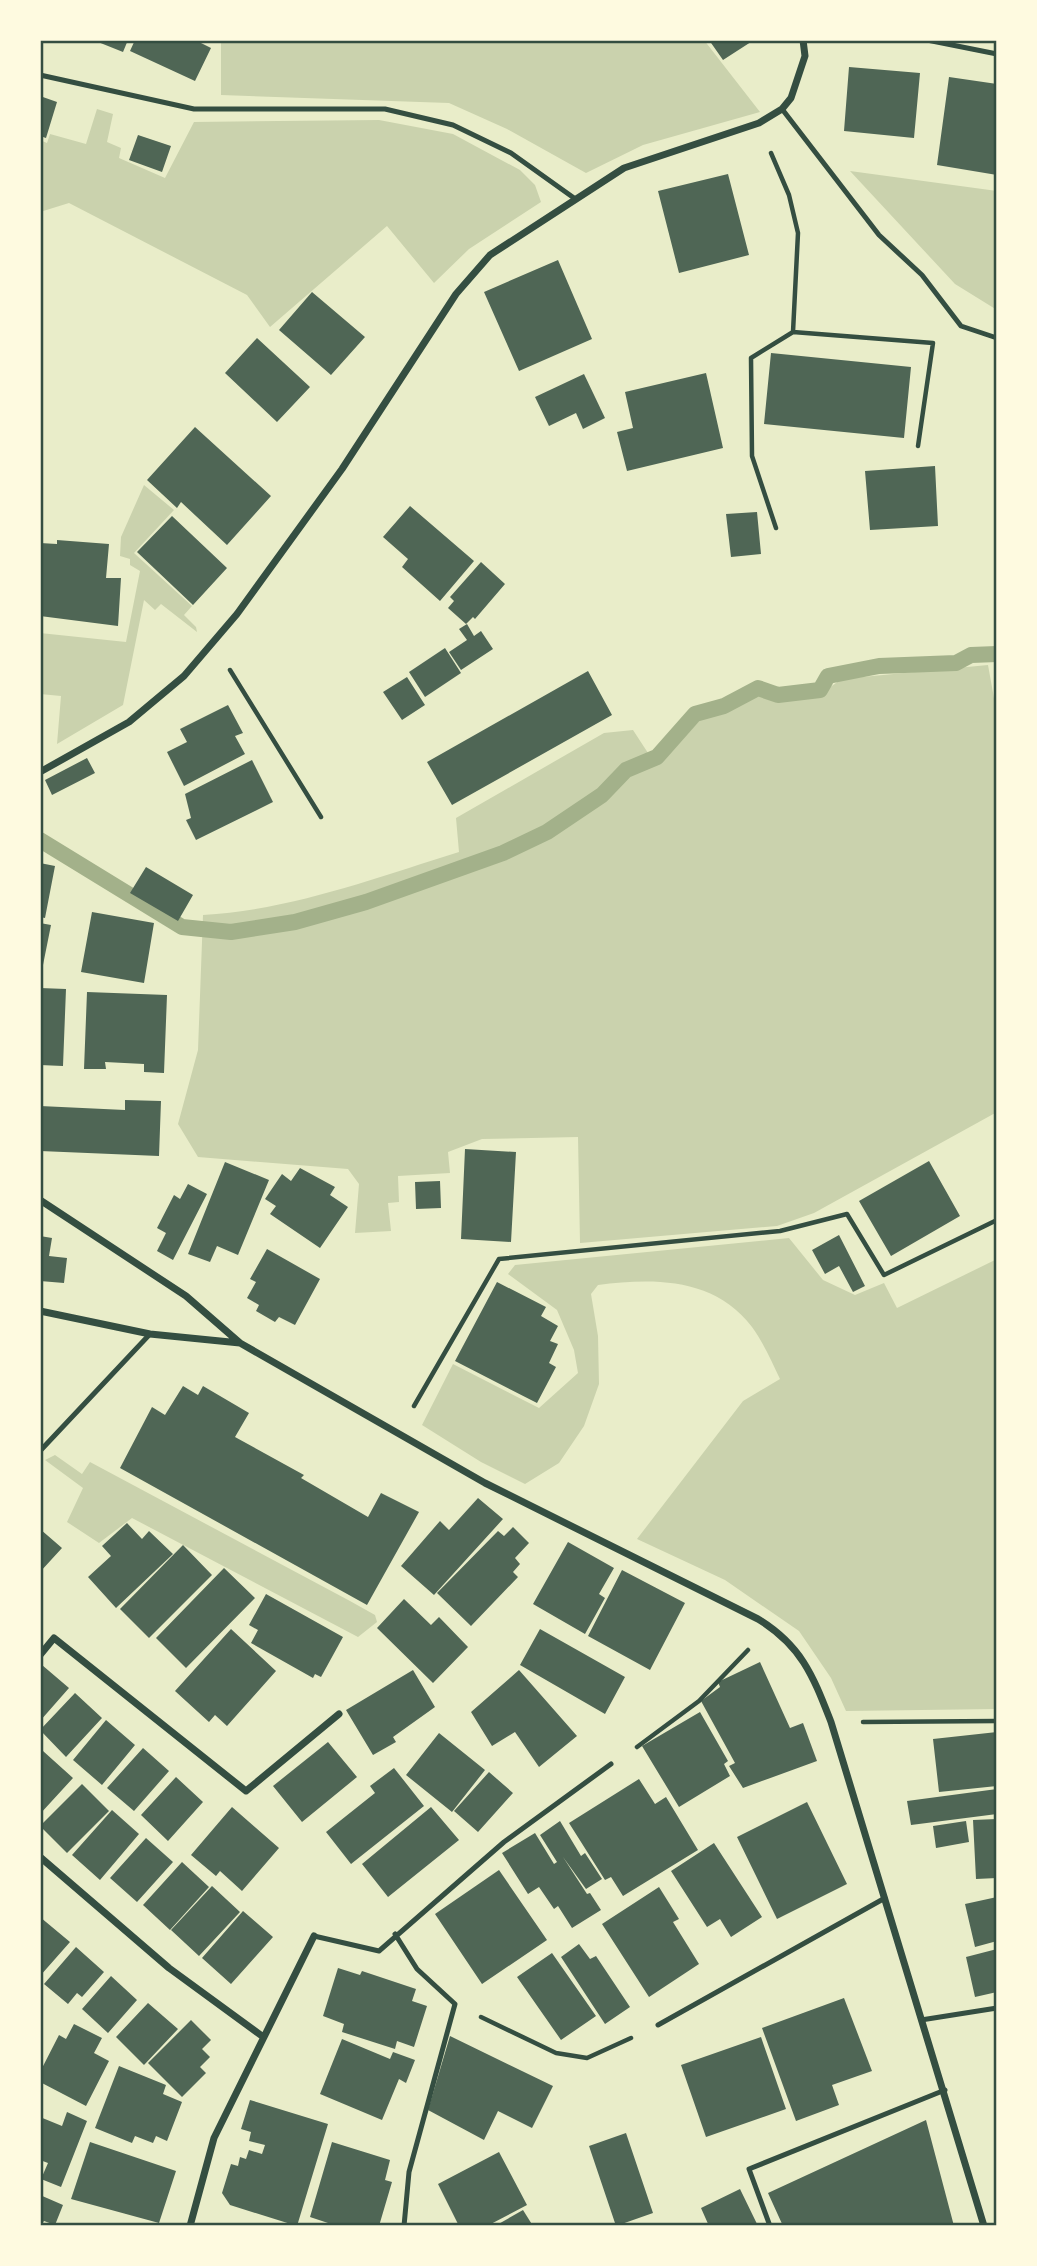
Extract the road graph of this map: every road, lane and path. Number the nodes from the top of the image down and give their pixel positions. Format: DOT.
graph roads {
  1 [pos="803,40"];
  2 [pos="927,40"];
  3 [pos="997,54"];
  4 [pos="40,75"];
  5 [pos="782,109"];
  6 [pos="759,123"];
  7 [pos="574,198"];
  8 [pos="793,332"];
  9 [pos="997,338"];
  10 [pos="918,446"];
  11 [pos="776,528"];
  12 [pos="212,643"];
  13 [pos="40,772"];
  14 [pos="321,817"];
  15 [pos="40,1200"];
  16 [pos="997,1220"];
  17 [pos="40,1311"];
  18 [pos="150,1334"];
  19 [pos="240,1343"];
  20 [pos="398,1434"];
  21 [pos="40,1451"];
  22 [pos="750,1648"];
  23 [pos="40,1655"];
  24 [pos="339,1714"];
  25 [pos="997,1721"];
  26 [pos="831,1722"];
  27 [pos="611,1764"];
  28 [pos="40,1857"];
  29 [pos="885,1898"];
  30 [pos="395,1934"];
  31 [pos="314,1936"];
  32 [pos="455,2004"];
  33 [pos="997,2008"];
  34 [pos="921,2020"];
  35 [pos="658,2025"];
  36 [pos="262,2036"];
  37 [pos="945,2090"];
  38 [pos="190,2226"];
  39 [pos="404,2226"];
  40 [pos="771,2226"];
  41 [pos="984,2226"];
  1 -- 5 [label="street"];
  2 -- 3 [label="lane"];
  4 -- 7 [label="lane"];
  5 -- 6 [label="street"];
  5 -- 9 [label="lane"];
  6 -- 7 [label="street"];
  6 -- 8 [label="path"];
  7 -- 12 [label="street"];
  8 -- 10 [label="path"];
  8 -- 11 [label="path"];
  12 -- 13 [label="street"];
  12 -- 14 [label="path"];
  15 -- 19 [label="street"];
  16 -- 20 [label="path"];
  17 -- 18 [label="street"];
  18 -- 19 [label="street"];
  18 -- 21 [label="lane"];
  19 -- 20 [label="street"];
  20 -- 26 [label="street"];
  22 -- 27 [label="path"];
  23 -- 24 [label="street"];
  25 -- 26 [label="path"];
  26 -- 29 [label="street"];
  27 -- 30 [label="lane"];
  28 -- 36 [label="street"];
  29 -- 34 [label="street"];
  29 -- 35 [label="lane"];
  30 -- 31 [label="lane"];
  30 -- 32 [label="lane"];
  31 -- 36 [label="street"];
  32 -- 35 [label="path"];
  32 -- 39 [label="lane"];
  33 -- 34 [label="lane"];
  34 -- 37 [label="street"];
  36 -- 38 [label="street"];
  37 -- 40 [label="lane"];
  37 -- 41 [label="street"];
}
